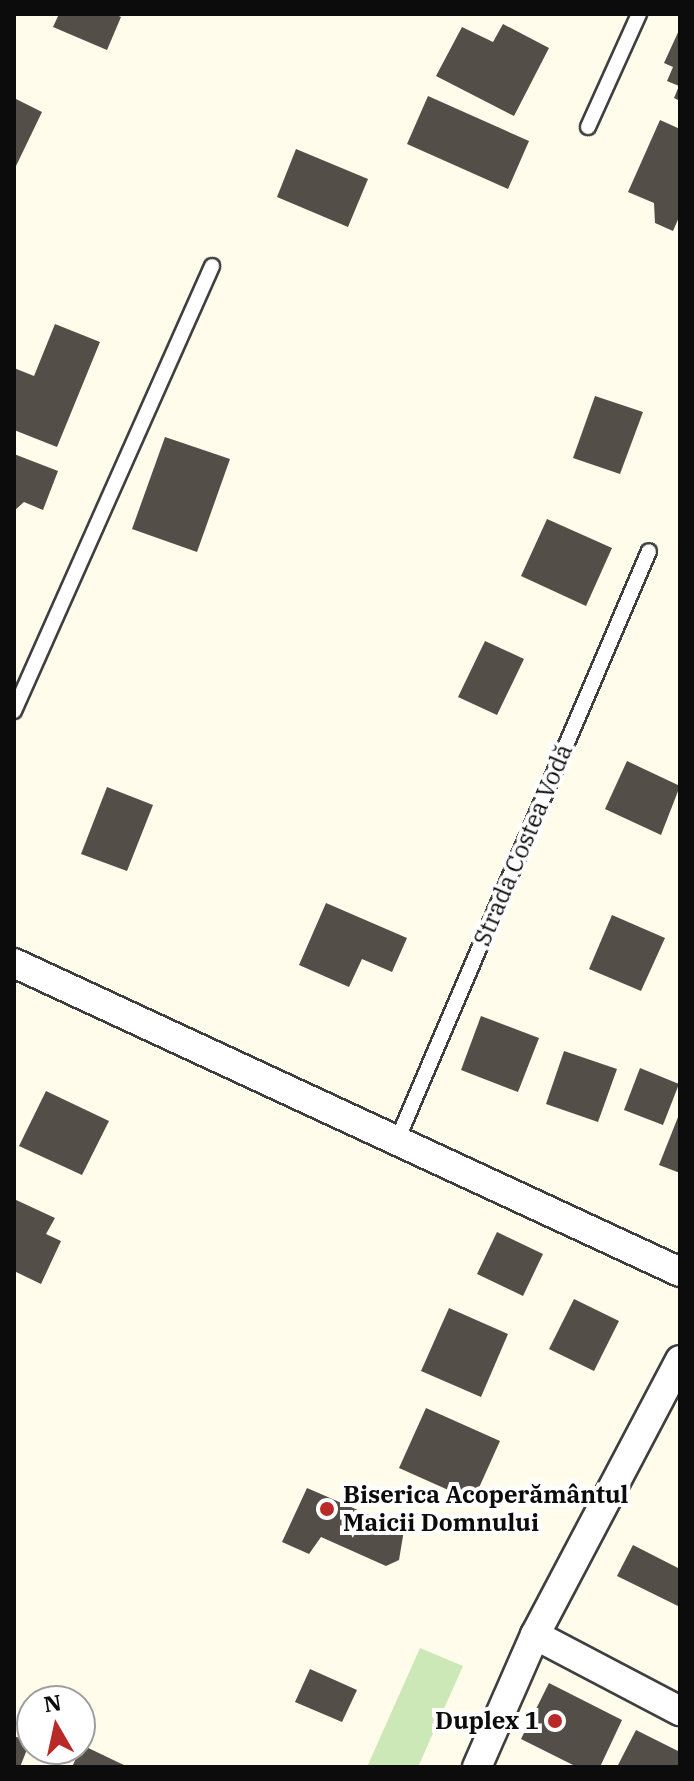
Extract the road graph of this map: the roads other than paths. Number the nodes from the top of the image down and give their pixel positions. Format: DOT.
graph roads {
  1 [pos="639,14"];
  2 [pos="588,127"];
  3 [pos="212,266"];
  4 [pos="649,551"];
  5 [pos="14,711"];
  6 [pos="14,963"];
  7 [pos="398,1138"];
  8 [pos="680,1272"];
  9 [pos="680,1360"];
  10 [pos="535,1635"];
  11 [pos="680,1711"];
  12 [pos="477,1767"];
  1 -- 2 [label="lane"];
  3 -- 5 [label="lane"];
  4 -- 7 [label="lane, Strada Costea Vodă"];
  6 -- 7 [label="street"];
  7 -- 8 [label="street"];
  9 -- 10 [label="street"];
  10 -- 11 [label="street"];
  10 -- 12 [label="street"];
}
